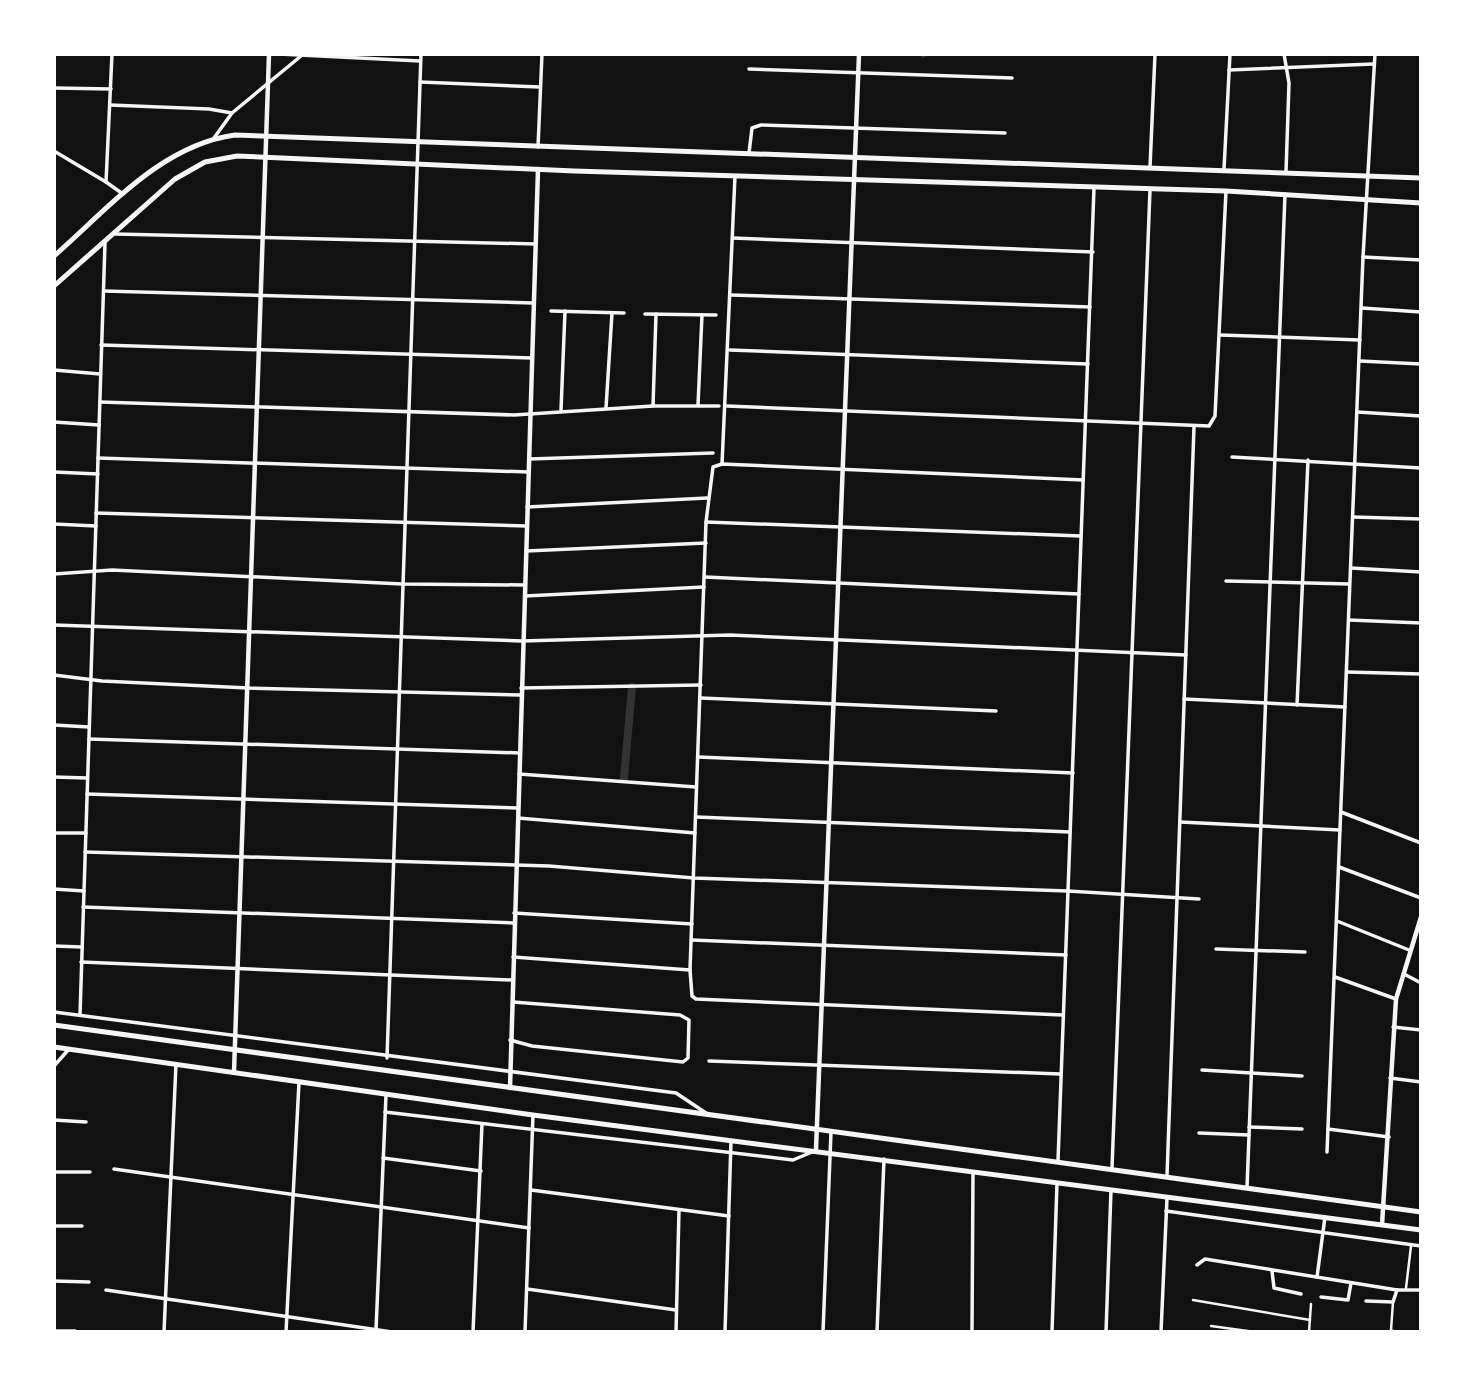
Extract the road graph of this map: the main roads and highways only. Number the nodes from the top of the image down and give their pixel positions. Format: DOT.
graph roads {
  1 [pos="1421,178"];
  2 [pos="1421,202"];
  3 [pos="54,256"];
  4 [pos="54,287"];
  5 [pos="54,1025"];
  6 [pos="54,1047"];
  7 [pos="1421,1212"];
  8 [pos="1421,1230"];
  1 -- 3 [label="main road"];
  2 -- 4 [label="main road"];
  5 -- 7 [label="main road"];
  6 -- 8 [label="main road"];
}
